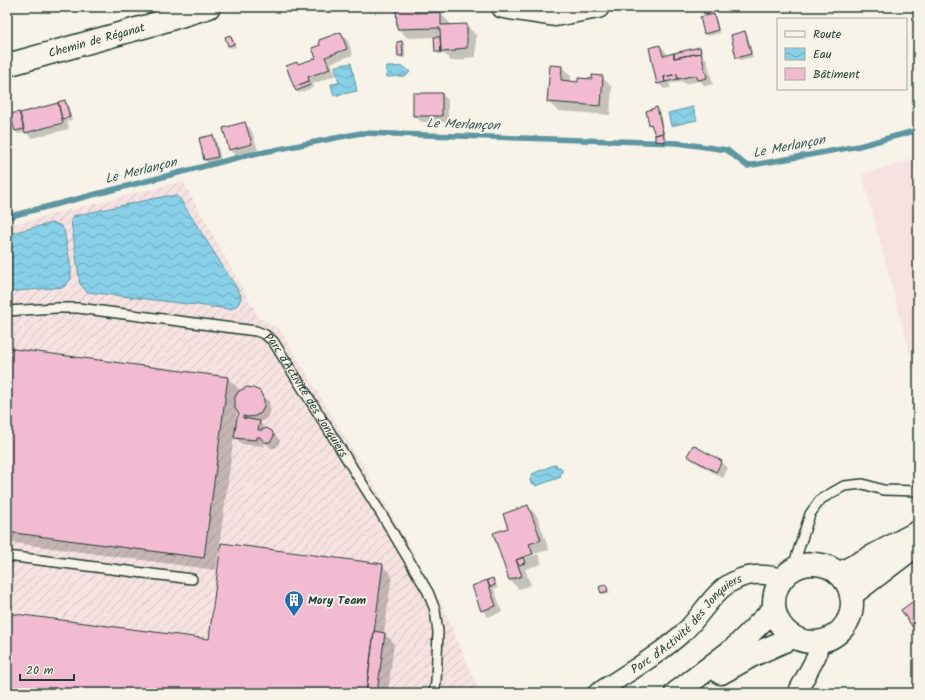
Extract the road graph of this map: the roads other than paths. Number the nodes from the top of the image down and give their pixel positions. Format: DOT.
graph roads {
  1 [pos="209,7"];
  2 [pos="503,7"];
  3 [pos="598,7"];
  4 [pos="7,65"];
  5 [pos="7,311"];
  6 [pos="918,491"];
  7 [pos="918,532"];
  8 [pos="918,544"];
  9 [pos="7,556"];
  10 [pos="787,574"];
  11 [pos="839,574"];
  12 [pos="192,579"];
  13 [pos="851,595"];
  14 [pos="774,609"];
  15 [pos="793,637"];
  16 [pos="819,642"];
  17 [pos="434,693"];
  18 [pos="597,693"];
  19 [pos="676,693"];
  20 [pos="685,693"];
  21 [pos="797,693"];
  1 -- 4 [label="main road, Chemin de Réganat"];
  2 -- 3 [label="main road"];
  5 -- 17 [label="lane, Parc d'Activité des Jonquiers"];
  6 -- 10 [label="lane"];
  7 -- 11 [label="main road"];
  8 -- 13 [label="main road"];
  9 -- 12 [label="lane"];
  10 -- 11 [label="main road"];
  10 -- 14 [label="main road"];
  10 -- 18 [label="street, Parc d'Activité des Jonquiers"];
  11 -- 13 [label="main road"];
  13 -- 16 [label="main road"];
  14 -- 15 [label="main road"];
  14 -- 19 [label="main road"];
  15 -- 16 [label="main road"];
  15 -- 20 [label="main road"];
  16 -- 21 [label="street"];
}
